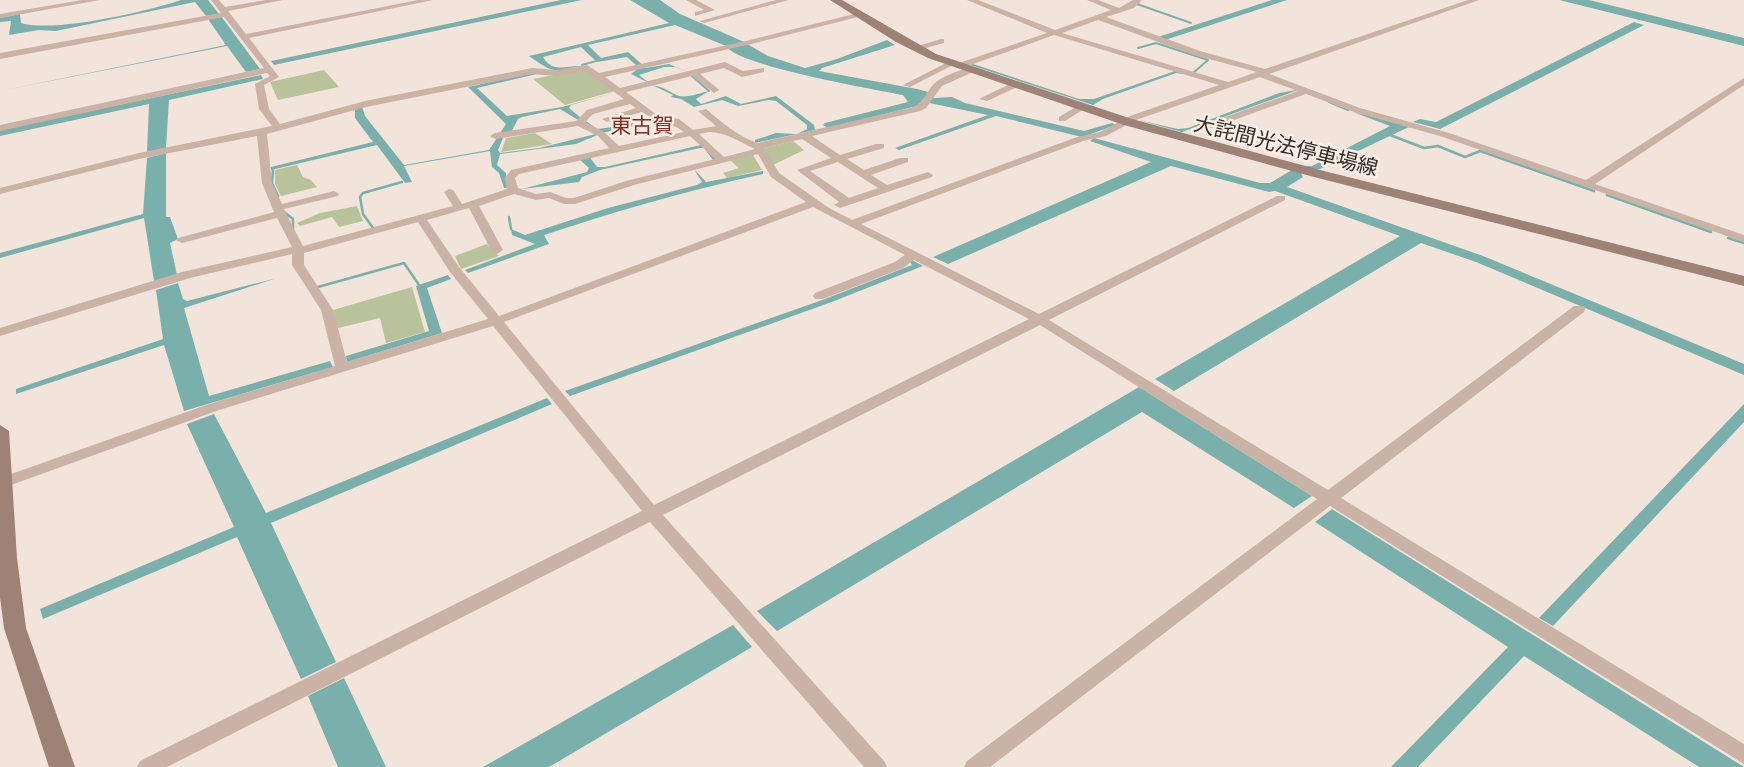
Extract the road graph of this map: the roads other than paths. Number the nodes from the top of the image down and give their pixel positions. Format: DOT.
graph roads {
  1 [pos="96,0"];
  2 [pos="215,0"];
  3 [pos="279,0"];
  4 [pos="429,0"];
  5 [pos="690,0"];
  6 [pos="785,0"];
  7 [pos="835,0"];
  8 [pos="971,0"];
  9 [pos="1091,0"];
  10 [pos="1138,0"];
  11 [pos="1475,0"];
  12 [pos="1118,10"];
  13 [pos="855,11"];
  14 [pos="224,12"];
  15 [pos="698,14"];
  16 [pos="0,16"];
  17 [pos="1097,17"];
  18 [pos="704,21"];
  19 [pos="1055,33"];
  20 [pos="753,34"];
  21 [pos="243,37"];
  22 [pos="941,41"];
  23 [pos="920,46"];
  24 [pos="698,54"];
  25 [pos="0,56"];
  26 [pos="718,67"];
  27 [pos="960,67"];
  28 [pos="269,70"];
  29 [pos="761,70"];
  30 [pos="1262,73"];
  31 [pos="695,74"];
  32 [pos="600,75"];
  33 [pos="1744,81"];
  34 [pos="907,85"];
  35 [pos="1014,85"];
  36 [pos="1228,85"];
  37 [pos="714,90"];
  38 [pos="620,91"];
  39 [pos="1307,91"];
  40 [pos="984,99"];
  41 [pos="632,100"];
  42 [pos="1082,107"];
  43 [pos="643,109"];
  44 [pos="703,111"];
  45 [pos="607,119"];
  46 [pos="1062,119"];
  47 [pos="1128,122"];
  48 [pos="579,123"];
  49 [pos="1209,126"];
  50 [pos="0,128"];
  51 [pos="278,128"];
  52 [pos="725,130"];
  53 [pos="691,131"];
  54 [pos="262,132"];
  55 [pos="495,136"];
  56 [pos="804,136"];
  57 [pos="880,146"];
  58 [pos="615,148"];
  59 [pos="758,148"];
  60 [pos="841,159"];
  61 [pos="904,160"];
  62 [pos="722,161"];
  63 [pos="863,174"];
  64 [pos="928,175"];
  65 [pos="1586,185"];
  66 [pos="886,189"];
  67 [pos="513,190"];
  68 [pos="0,191"];
  69 [pos="449,192"];
  70 [pos="334,194"];
  71 [pos="1281,198"];
  72 [pos="847,202"];
  73 [pos="473,205"];
  74 [pos="458,206"];
  75 [pos="819,206"];
  76 [pos="279,211"];
  77 [pos="420,217"];
  78 [pos="851,224"];
  79 [pos="1744,239"];
  80 [pos="182,240"];
  81 [pos="300,250"];
  82 [pos="497,250"];
  83 [pos="913,255"];
  84 [pos="1744,281"];
  85 [pos="819,296"];
  86 [pos="1579,309"];
  87 [pos="1041,320"];
  88 [pos="496,321"];
  89 [pos="0,332"];
  90 [pos="342,368"];
  91 [pos="0,431"];
  92 [pos="1,484"];
  93 [pos="1328,497"];
  94 [pos="652,513"];
  95 [pos="1744,755"];
  96 [pos="62,767"];
  97 [pos="147,767"];
  98 [pos="877,767"];
  99 [pos="974,767"];
  1 -- 16 [label="street"];
  2 -- 14 [label="street"];
  3 -- 14 [label="street"];
  4 -- 21 [label="street"];
  5 -- 15 [label="street"];
  6 -- 18 [label="street"];
  7 -- 13 [label="main road, 大詫間光法停車場線"];
  8 -- 19 [label="street"];
  9 -- 12 [label="street"];
  10 -- 12 [label="street"];
  11 -- 30 [label="street"];
  12 -- 17 [label="street"];
  13 -- 20 [label="street"];
  13 -- 23 [label="main road, 大詫間光法停車場線"];
  13 -- 24 [label="street"];
  14 -- 21 [label="street"];
  14 -- 25 [label="street"];
  17 -- 19 [label="street"];
  17 -- 30 [label="street"];
  19 -- 27 [label="street"];
  19 -- 36 [label="street"];
  21 -- 28 [label="street"];
  22 -- 23 [label="street"];
  23 -- 27 [label="main road, 大詫間光法停車場線"];
  24 -- 26 [label="street"];
  24 -- 32 [label="street"];
  26 -- 29 [label="street"];
  26 -- 31 [label="street"];
  27 -- 34 [label="street"];
  27 -- 35 [label="main road, 大詫間光法停車場線"];
  27 -- 56 [label="street"];
  28 -- 50 [label="street"];
  28 -- 51 [label="street"];
  30 -- 36 [label="street"];
  30 -- 39 [label="street"];
  31 -- 37 [label="street"];
  31 -- 38 [label="street"];
  32 -- 38 [label="street"];
  32 -- 51 [label="street"];
  33 -- 65 [label="street"];
  35 -- 40 [label="street"];
  35 -- 42 [label="main road, 大詫間光法停車場線"];
  36 -- 47 [label="street"];
  38 -- 41 [label="street"];
  39 -- 49 [label="street"];
  39 -- 65 [label="street"];
  41 -- 43 [label="street"];
  41 -- 48 [label="street"];
  42 -- 46 [label="street"];
  42 -- 47 [label="main road, 大詫間光法停車場線"];
  43 -- 45 [label="street"];
  43 -- 53 [label="street"];
  44 -- 52 [label="street"];
  47 -- 78 [label="street"];
  47 -- 84 [label="main road, 大詫間光法停車場線"];
  48 -- 55 [label="street"];
  48 -- 58 [label="street"];
  51 -- 54 [label="street"];
  52 -- 53 [label="street"];
  52 -- 59 [label="street"];
  53 -- 58 [label="street"];
  53 -- 62 [label="street"];
  54 -- 68 [label="street"];
  54 -- 76 [label="street"];
  56 -- 59 [label="street"];
  56 -- 60 [label="street"];
  57 -- 60 [label="street"];
  58 -- 67 [label="street"];
  59 -- 62 [label="street"];
  59 -- 75 [label="street"];
  60 -- 63 [label="street"];
  60 -- 72 [label="street"];
  61 -- 63 [label="street"];
  62 -- 67 [label="street"];
  63 -- 66 [label="street"];
  64 -- 66 [label="street"];
  65 -- 79 [label="street"];
  66 -- 72 [label="street"];
  67 -- 73 [label="street"];
  69 -- 74 [label="street"];
  70 -- 76 [label="street"];
  71 -- 87 [label="street"];
  72 -- 75 [label="street"];
  73 -- 74 [label="street"];
  73 -- 82 [label="street"];
  74 -- 77 [label="street"];
  75 -- 78 [label="street"];
  75 -- 88 [label="street"];
  76 -- 80 [label="street"];
  76 -- 81 [label="street"];
  77 -- 81 [label="street"];
  77 -- 88 [label="street"];
  78 -- 83 [label="street"];
  81 -- 89 [label="street"];
  81 -- 90 [label="street"];
  83 -- 85 [label="street"];
  83 -- 87 [label="street"];
  86 -- 93 [label="street"];
  87 -- 93 [label="street"];
  87 -- 94 [label="street"];
  88 -- 90 [label="street"];
  88 -- 94 [label="street"];
  90 -- 92 [label="street"];
  91 -- 92 [label="main road"];
  92 -- 96 [label="main road"];
  93 -- 95 [label="street"];
  93 -- 99 [label="street"];
  94 -- 97 [label="street"];
  94 -- 98 [label="street"];
}
